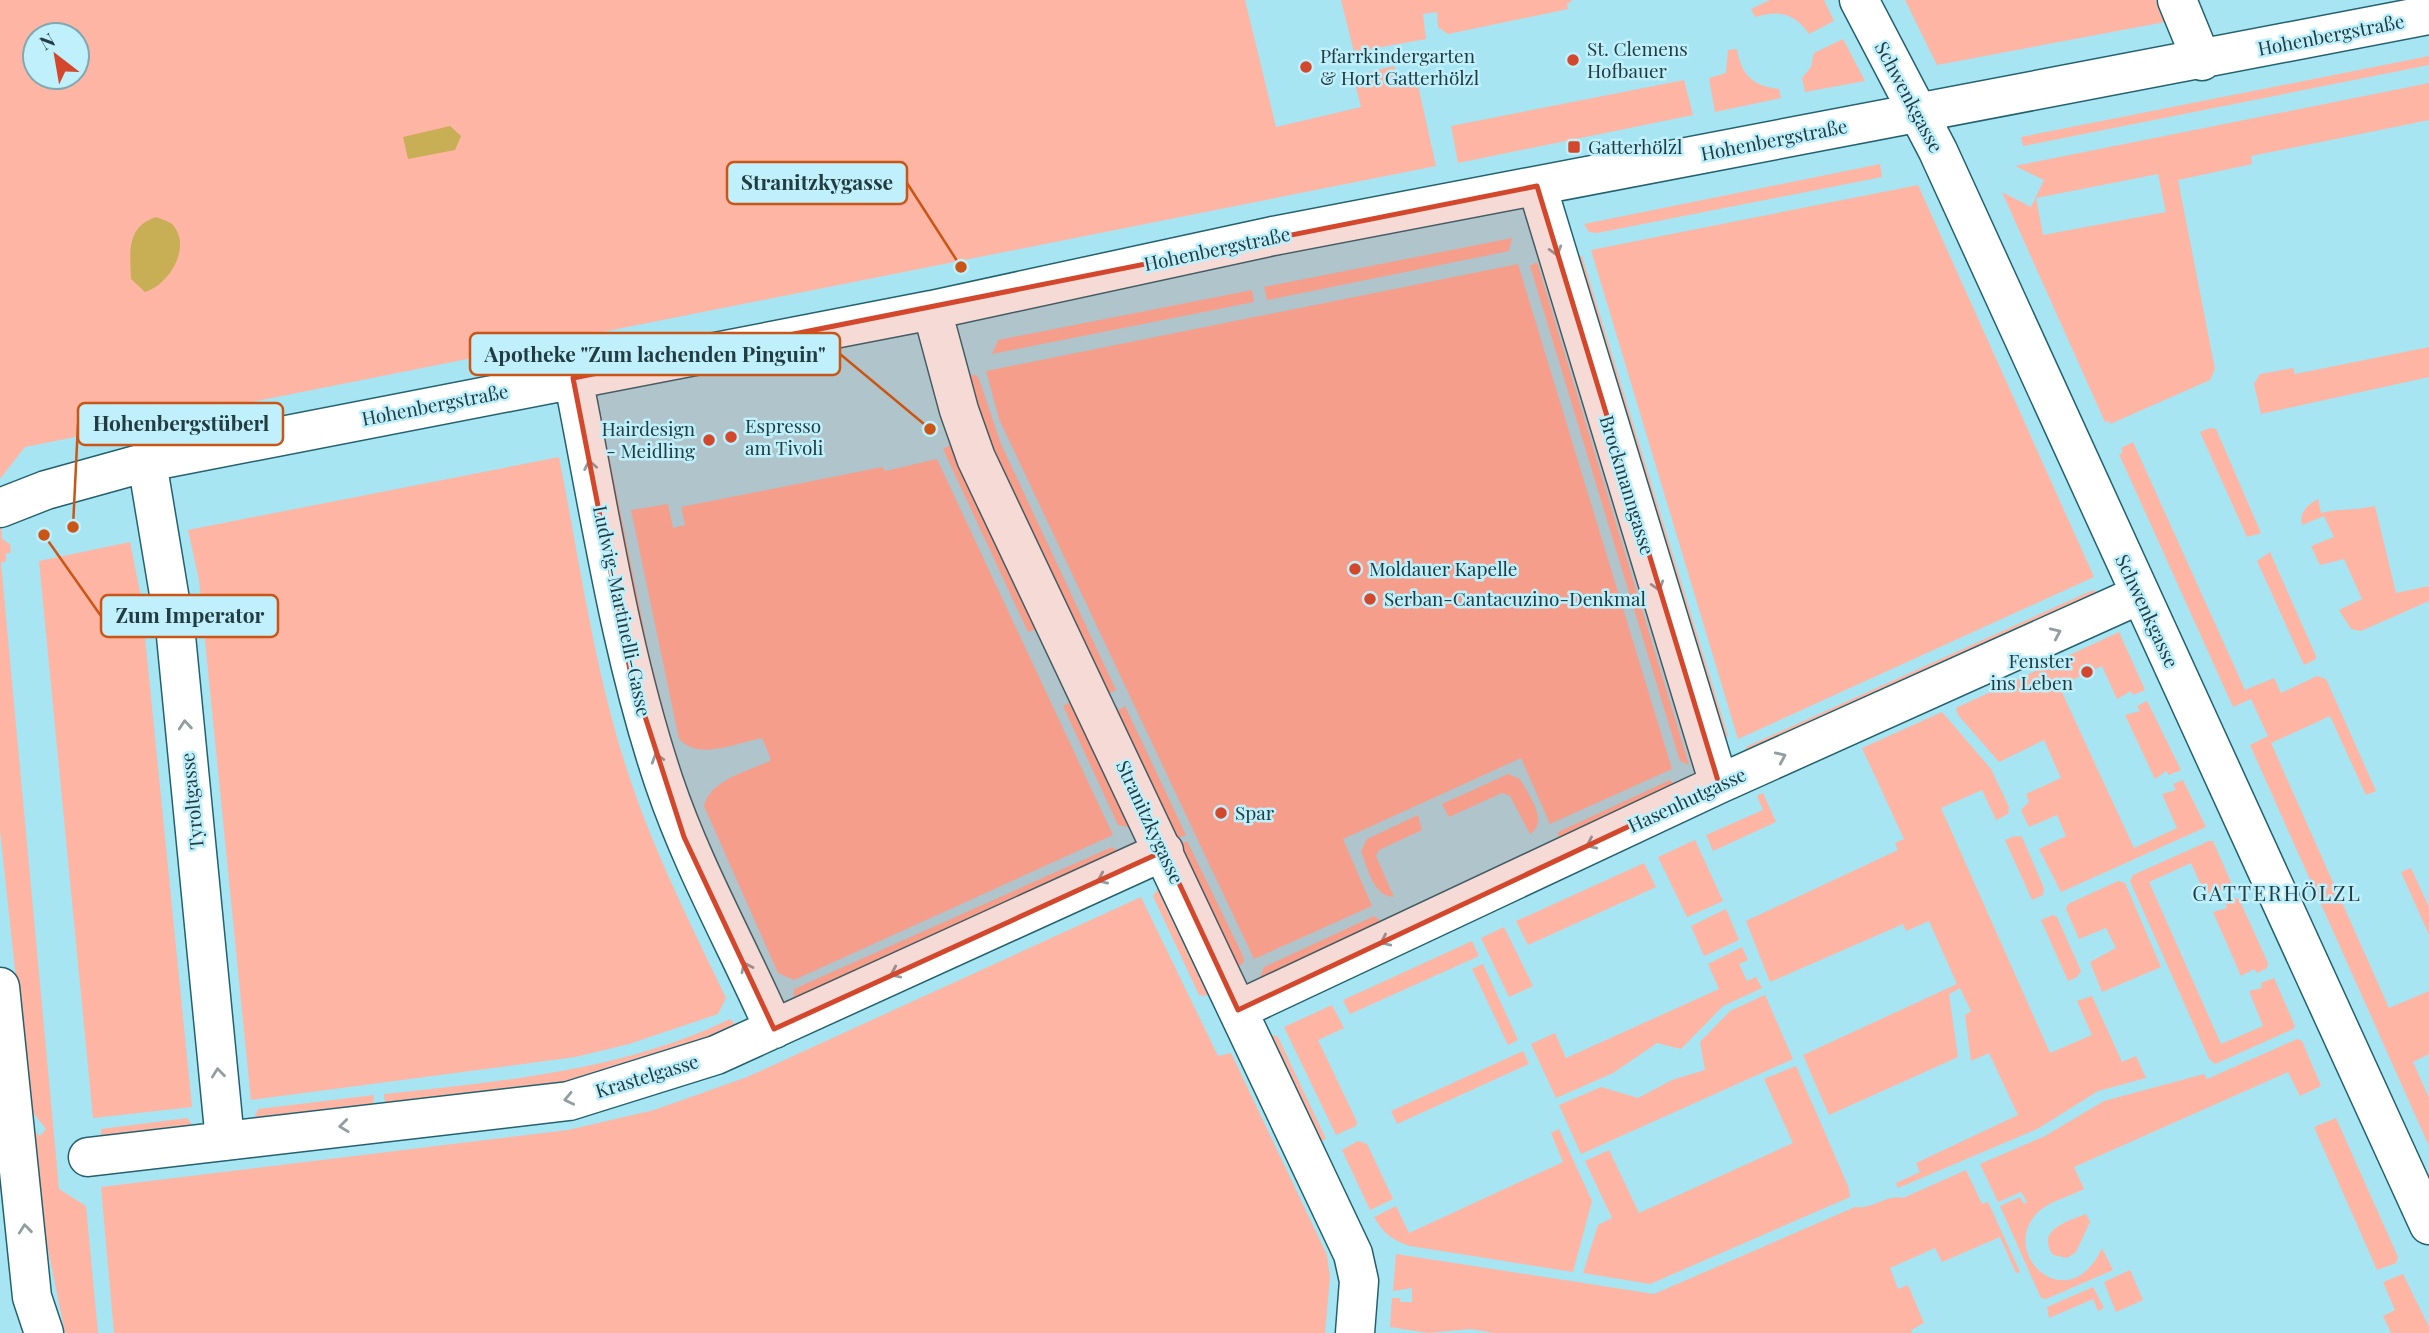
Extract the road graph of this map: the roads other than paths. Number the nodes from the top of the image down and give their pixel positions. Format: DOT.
graph roads {
  1 [pos="1859,0"];
  2 [pos="2177,0"];
  3 [pos="2429,15"];
  4 [pos="2202,61"];
  5 [pos="1918,112"];
  6 [pos="1537,186"];
  7 [pos="932,310"];
  8 [pos="573,378"];
  9 [pos="147,462"];
  10 [pos="6,507"];
  11 [pos="2139,596"];
  12 [pos="1719,785"];
  13 [pos="1164,851"];
  14 [pos="0,986"];
  15 [pos="1238,1010"];
  16 [pos="774,1029"];
  17 [pos="225,1141"];
  18 [pos="88,1157"];
  19 [pos="2429,1225"];
  20 [pos="44,1333"];
  21 [pos="1355,1333"];
  1 -- 5 [label="street, Schwenkgasse"];
  2 -- 4 [label="street"];
  3 -- 4 [label="street, Hohenbergstraße"];
  4 -- 5 [label="street, Hohenbergstraße"];
  5 -- 6 [label="street, Hohenbergstraße"];
  5 -- 11 [label="street, Schwenkgasse"];
  6 -- 7 [label="street, Hohenbergstraße"];
  6 -- 12 [label="street, Brockmanngasse, one-way"];
  7 -- 8 [label="street, Hohenbergstraße"];
  7 -- 13 [label="street, Stranitzkygasse"];
  8 -- 9 [label="street, Hohenbergstraße"];
  16 -- 8 [label="street, Ludwig-Martinelli-Gasse, one-way"];
  9 -- 10 [label="street, Hohenbergstraße"];
  17 -- 9 [label="street, Tyroltgasse, one-way"];
  12 -- 11 [label="street, Hasenhutgasse, one-way"];
  11 -- 19 [label="street, Schwenkgasse"];
  12 -- 15 [label="street, Hasenhutgasse, one-way"];
  13 -- 15 [label="street, Stranitzkygasse"];
  13 -- 16 [label="street, Krastelgasse, one-way"];
  20 -- 14 [label="street, one-way"];
  15 -- 21 [label="street, Stranitzkygasse"];
  16 -- 17 [label="street, Krastelgasse, one-way"];
  17 -- 18 [label="street, Krastelgasse"];
}
